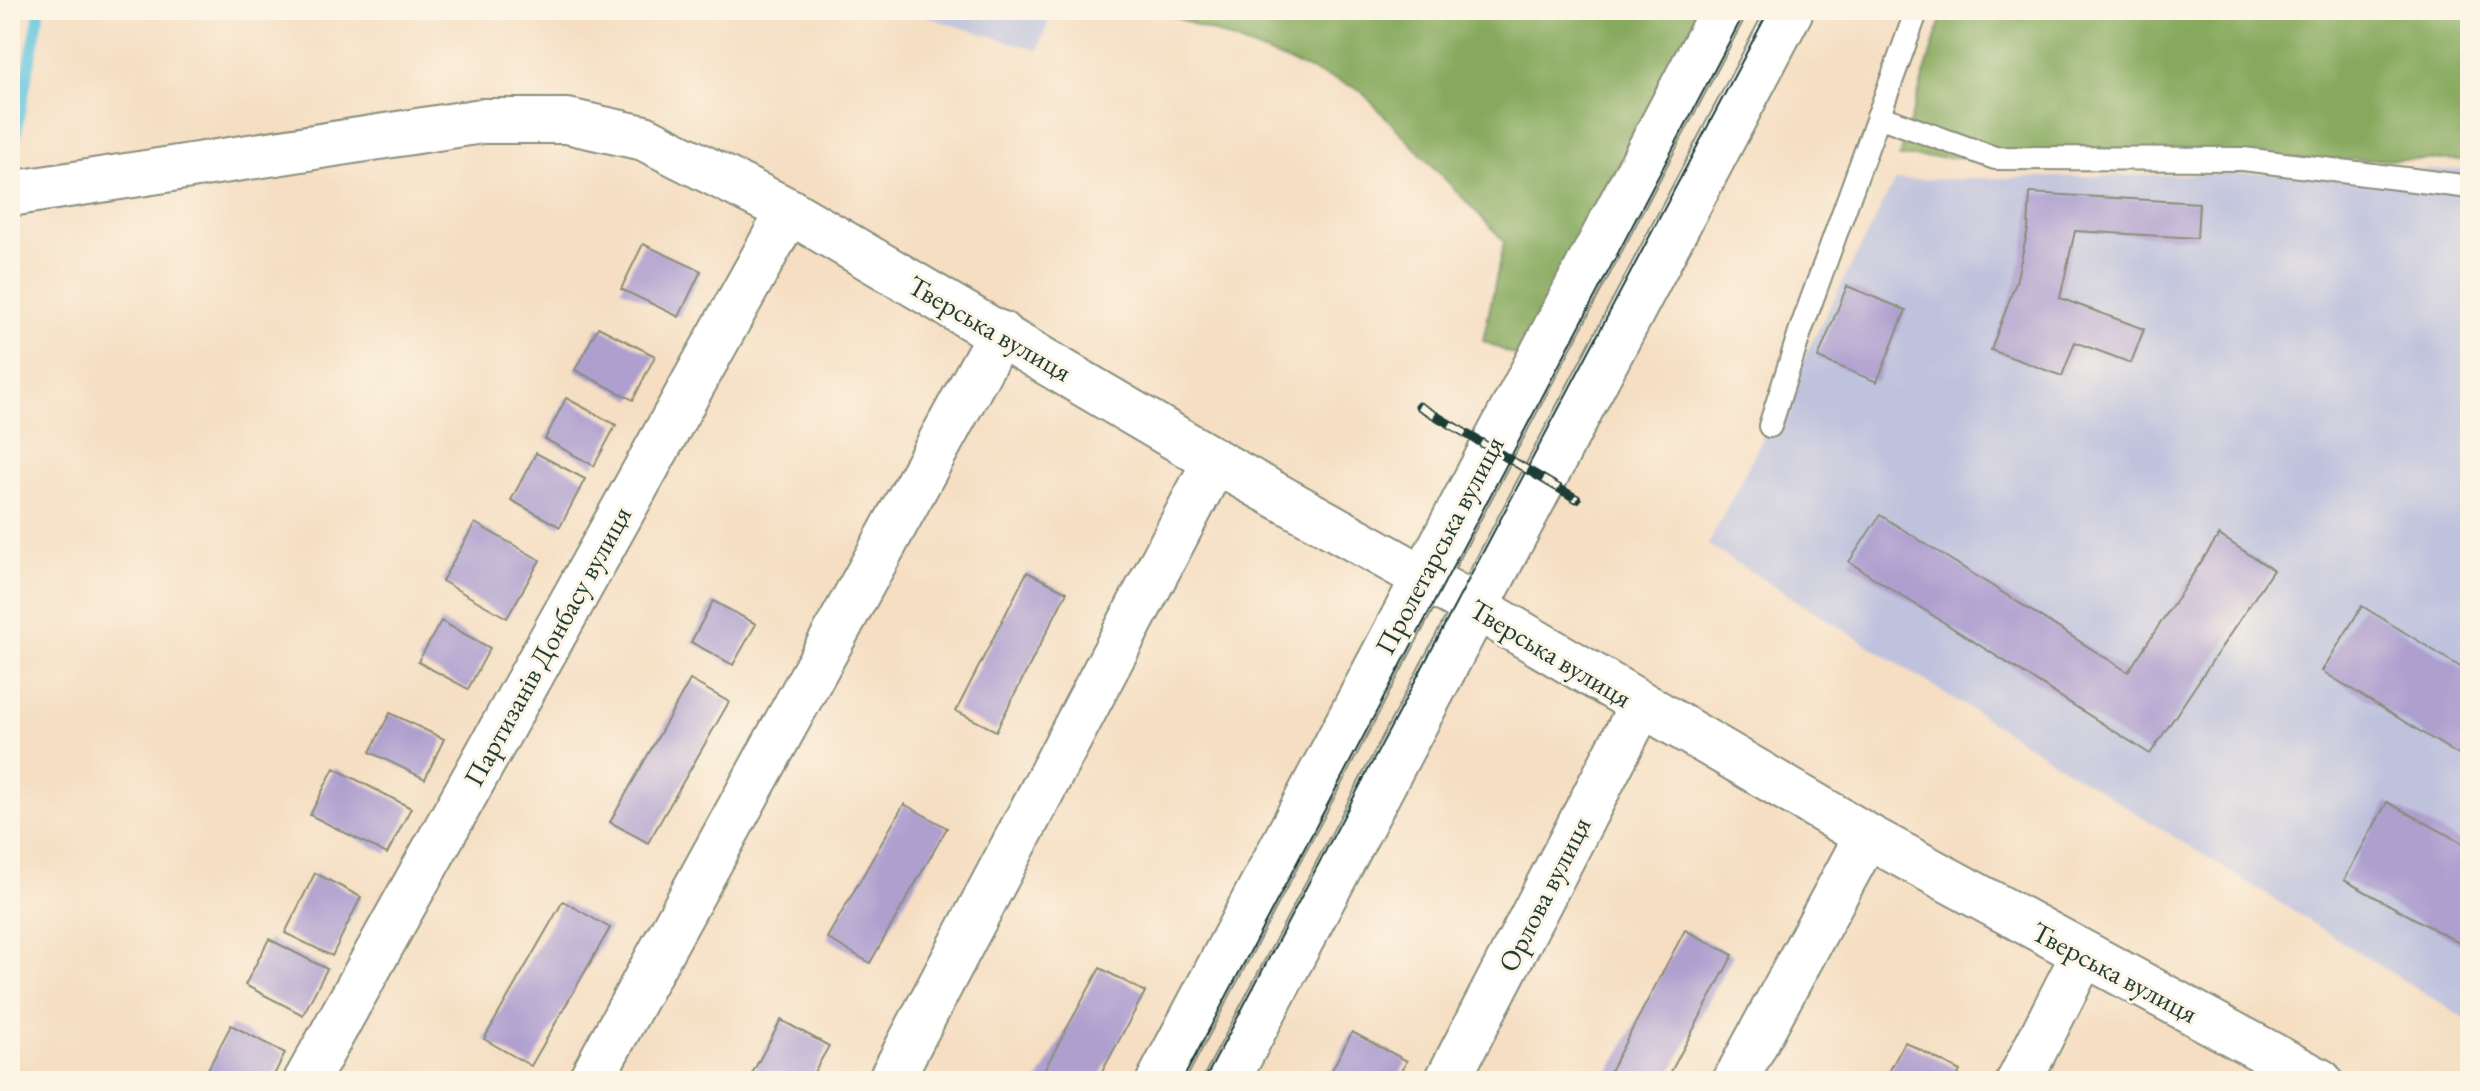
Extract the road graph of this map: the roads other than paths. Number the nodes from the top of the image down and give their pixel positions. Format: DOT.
graph roads {
  1 [pos="1723,10"];
  2 [pos="1791,10"];
  3 [pos="1917,10"];
  4 [pos="1878,116"];
  5 [pos="2470,187"];
  6 [pos="10,194"];
  7 [pos="789,211"];
  8 [pos="1000,333"];
  9 [pos="1770,426"];
  10 [pos="1215,461"];
  11 [pos="1422,577"];
  12 [pos="1476,607"];
  13 [pos="1641,706"];
  14 [pos="1867,836"];
  15 [pos="2083,955"];
  16 [pos="306,1081"];
  17 [pos="590,1081"];
  18 [pos="890,1081"];
  19 [pos="1159,1081"];
  20 [pos="1227,1081"];
  21 [pos="1447,1081"];
  22 [pos="1735,1081"];
  23 [pos="2019,1081"];
  24 [pos="2320,1081"];
  1 -- 11 [label="street, Пролетарська вулиця"];
  2 -- 12 [label="street"];
  3 -- 4 [label="lane"];
  4 -- 5 [label="lane"];
  4 -- 9 [label="lane"];
  6 -- 7 [label="street, Тверська вулиця"];
  7 -- 8 [label="street, Тверська вулиця"];
  7 -- 16 [label="street, Партизанів Донбасу вулиця"];
  8 -- 10 [label="street, Тверська вулиця"];
  8 -- 17 [label="street"];
  10 -- 11 [label="street, Тверська вулиця"];
  10 -- 18 [label="street"];
  11 -- 12 [label="street, Тверська вулиця"];
  11 -- 19 [label="street, Пролетарська вулиця"];
  12 -- 13 [label="street, Тверська вулиця"];
  12 -- 20 [label="street"];
  13 -- 14 [label="street, Тверська вулиця"];
  13 -- 21 [label="street, Орлова вулиця"];
  14 -- 15 [label="street, Тверська вулиця"];
  14 -- 22 [label="street"];
  15 -- 23 [label="street"];
  15 -- 24 [label="street, Тверська вулиця"];
}
